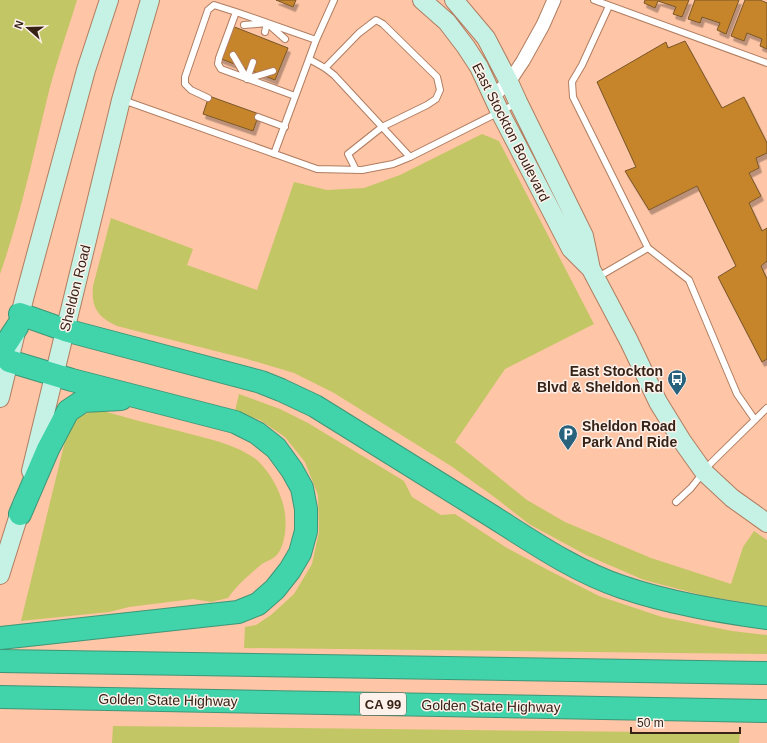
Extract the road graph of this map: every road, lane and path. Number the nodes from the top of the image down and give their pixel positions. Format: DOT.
graph roads {
  1 [pos="109,0"];
  2 [pos="150,0"];
  3 [pos="334,0"];
  4 [pos="422,0"];
  5 [pos="454,0"];
  6 [pos="554,0"];
  7 [pos="594,0"];
  8 [pos="609,6"];
  9 [pos="236,12"];
  10 [pos="267,23"];
  11 [pos="244,25"];
  12 [pos="265,32"];
  13 [pos="285,39"];
  14 [pos="316,40"];
  15 [pos="233,55"];
  16 [pos="309,60"];
  17 [pos="253,62"];
  18 [pos="767,63"];
  19 [pos="325,68"];
  20 [pos="272,71"];
  21 [pos="247,79"];
  22 [pos="509,82"];
  23 [pos="296,96"];
  24 [pos="208,98"];
  25 [pos="121,100"];
  26 [pos="518,102"];
  27 [pos="496,104"];
  28 [pos="258,117"];
  29 [pos="285,127"];
  30 [pos="382,127"];
  31 [pos="274,154"];
  32 [pos="410,157"];
  33 [pos="356,170"];
  34 [pos="648,248"];
  35 [pos="593,274"];
  36 [pos="19,320"];
  37 [pos="65,330"];
  38 [pos="5,357"];
  39 [pos="55,375"];
  40 [pos="0,398"];
  41 [pos="146,399"];
  42 [pos="767,408"];
  43 [pos="755,420"];
  44 [pos="704,472"];
  45 [pos="676,502"];
  46 [pos="20,514"];
  47 [pos="767,523"];
  48 [pos="0,575"];
  49 [pos="767,618"];
  50 [pos="0,638"];
  51 [pos="0,661"];
  52 [pos="767,673"];
  53 [pos="0,697"];
  54 [pos="767,712"];
  1 -- 36 [label="main road"];
  2 -- 25 [label="main road, Sheldon Road"];
  3 -- 14 [label="lane"];
  4 -- 27 [label="main road, East Stockton Boulevard"];
  5 -- 22 [label="main road, East Stockton Boulevard"];
  6 -- 22 [label="street"];
  7 -- 8 [label="lane"];
  8 -- 18 [label="lane"];
  8 -- 34 [label="lane"];
  9 -- 10 [label="lane"];
  9 -- 21 [label="lane"];
  9 -- 24 [label="lane"];
  10 -- 11 [label="lane"];
  10 -- 12 [label="lane"];
  10 -- 13 [label="lane"];
  10 -- 14 [label="lane"];
  14 -- 16 [label="lane"];
  15 -- 21 [label="lane"];
  16 -- 19 [label="lane"];
  16 -- 23 [label="lane"];
  17 -- 21 [label="lane"];
  19 -- 30 [label="lane"];
  19 -- 30 [label="lane"];
  20 -- 21 [label="lane"];
  21 -- 23 [label="lane"];
  22 -- 26 [label="main road, East Stockton Boulevard"];
  22 -- 27 [label="street"];
  23 -- 29 [label="lane"];
  25 -- 31 [label="lane"];
  25 -- 37 [label="main road, Sheldon Road"];
  26 -- 27 [label="lane"];
  26 -- 35 [label="main road, East Stockton Boulevard"];
  27 -- 32 [label="lane"];
  27 -- 35 [label="main road, East Stockton Boulevard"];
  28 -- 29 [label="lane"];
  29 -- 31 [label="lane"];
  30 -- 32 [label="lane"];
  30 -- 33 [label="lane"];
  31 -- 33 [label="lane"];
  32 -- 33 [label="lane"];
  34 -- 35 [label="lane"];
  34 -- 43 [label="lane"];
  35 -- 44 [label="main road, East Stockton Boulevard"];
  36 -- 37 [label="highway"];
  36 -- 38 [label="highway"];
  37 -- 39 [label="main road, Sheldon Road"];
  37 -- 49 [label="highway"];
  38 -- 39 [label="highway"];
  38 -- 40 [label="main road"];
  39 -- 41 [label="highway"];
  39 -- 46 [label="main road, Sheldon Road"];
  41 -- 46 [label="highway"];
  41 -- 50 [label="highway"];
  42 -- 43 [label="lane"];
  43 -- 44 [label="lane"];
  44 -- 45 [label="lane"];
  44 -- 47 [label="main road, East Stockton Boulevard"];
  46 -- 48 [label="main road, Sheldon Road"];
  51 -- 52 [label="highway"];
  53 -- 54 [label="highway, Golden State Highway / CA 99"];
}
